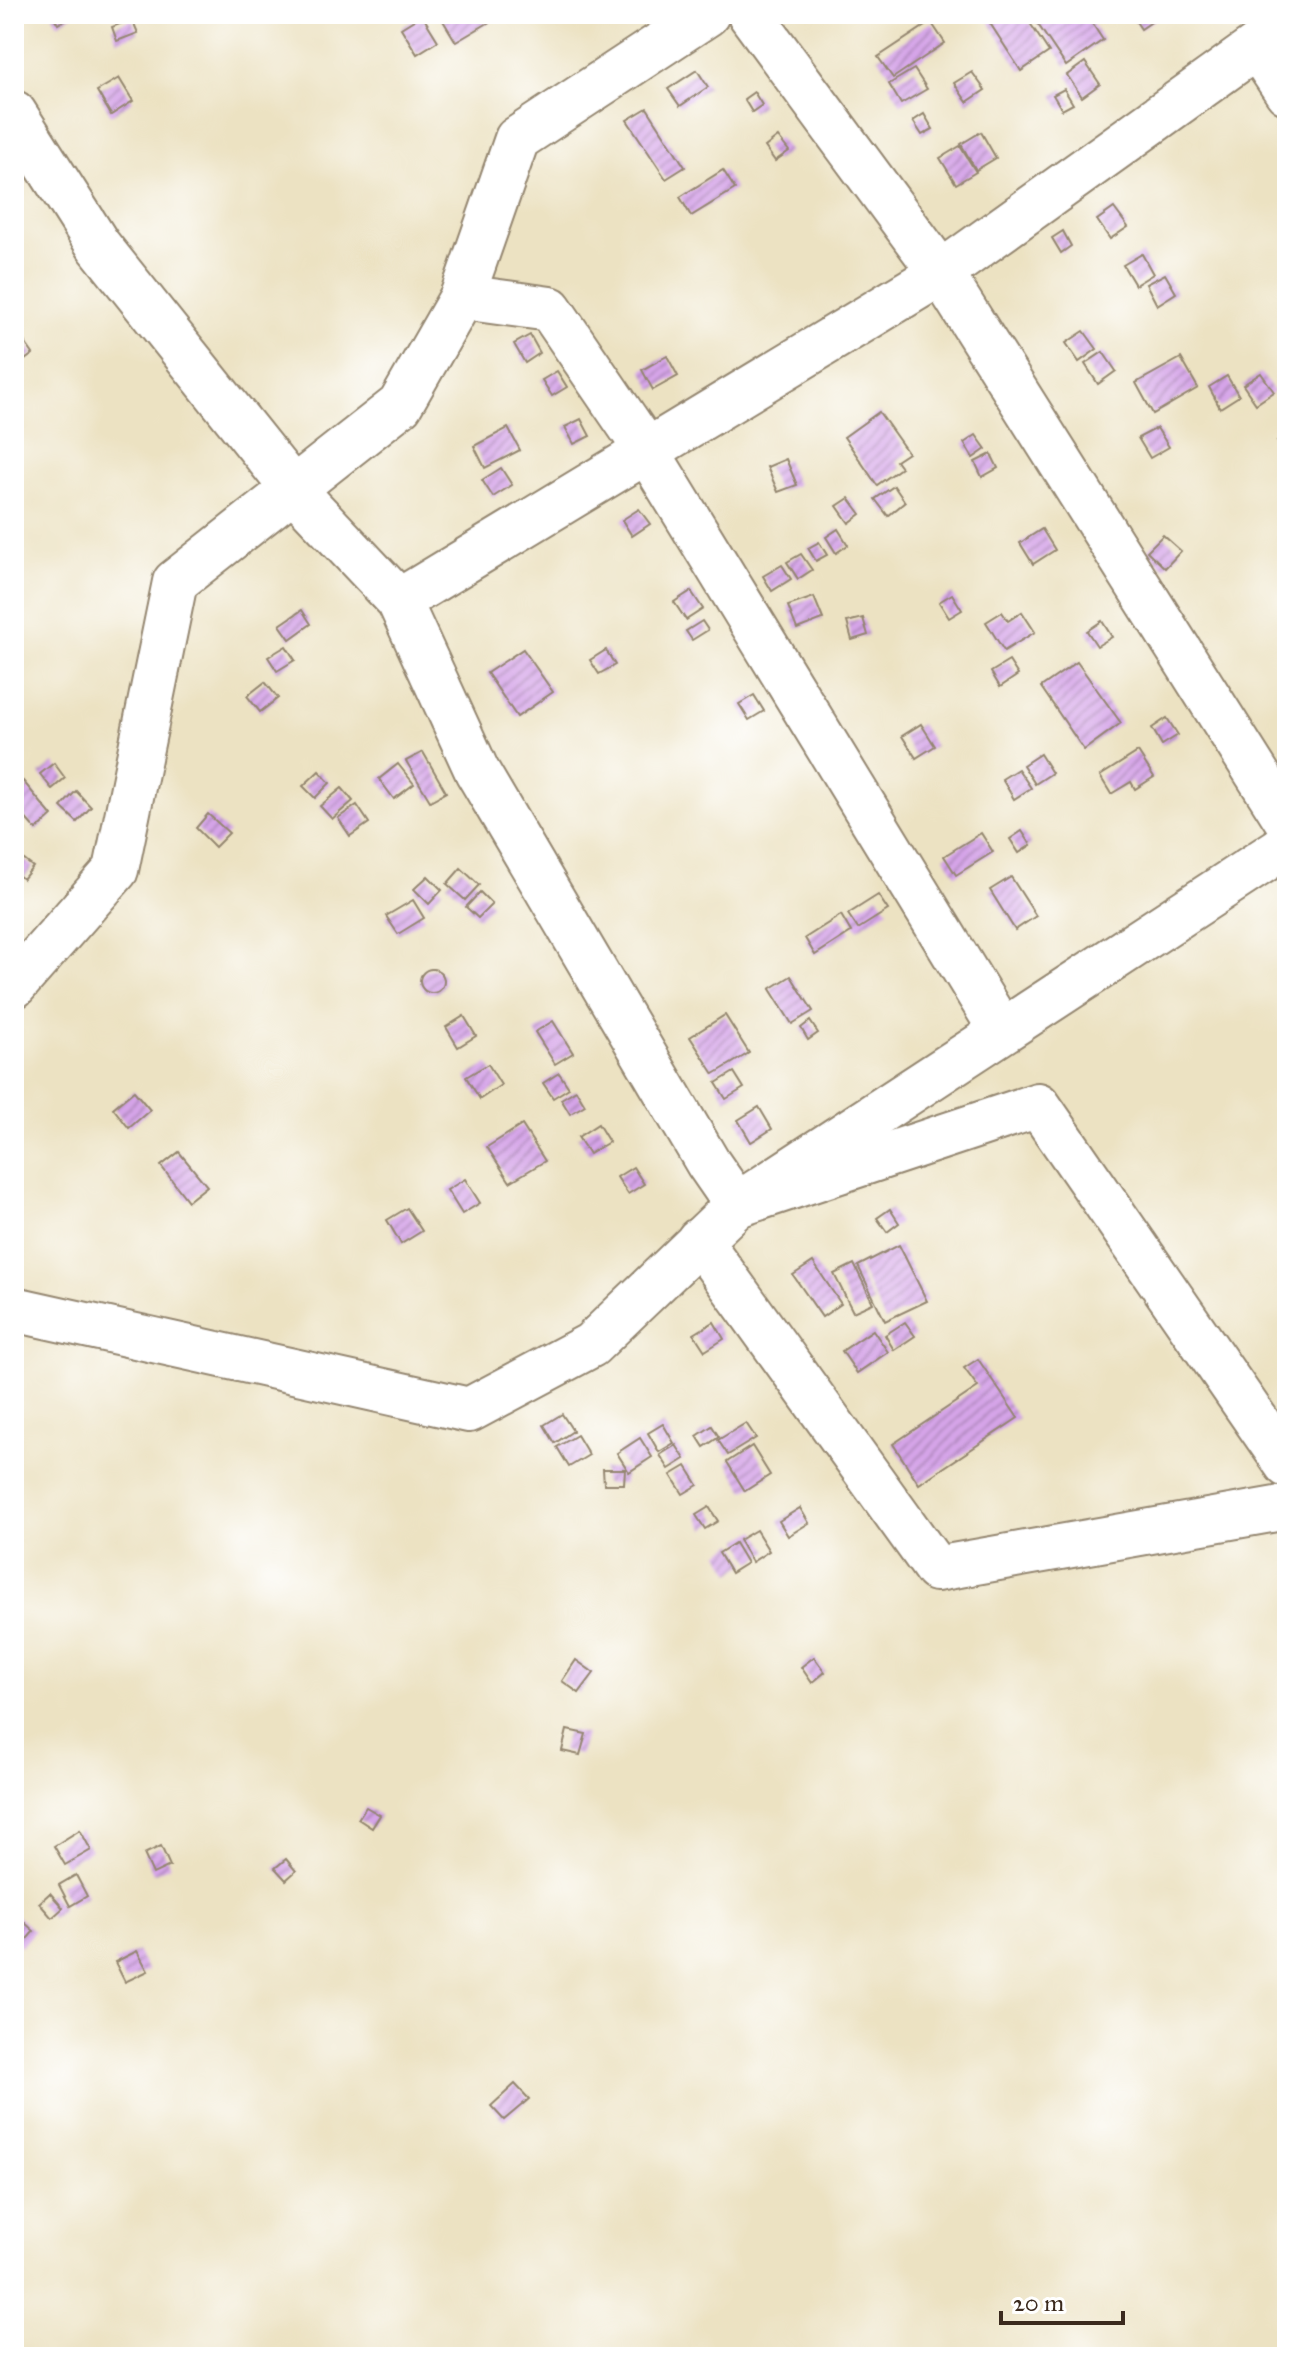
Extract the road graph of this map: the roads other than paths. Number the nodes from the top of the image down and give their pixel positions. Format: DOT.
graph roads {
  1 [pos="707,14"];
  2 [pos="750,14"];
  3 [pos="1272,36"];
  4 [pos="1287,92"];
  5 [pos="14,113"];
  6 [pos="941,273"];
  7 [pos="462,297"];
  8 [pos="647,451"];
  9 [pos="293,489"];
  10 [pos="399,601"];
  11 [pos="1287,821"];
  12 [pos="1287,845"];
  13 [pos="14,986"];
  14 [pos="1001,1030"];
  15 [pos="737,1205"];
  16 [pos="699,1240"];
  17 [pos="14,1309"];
  18 [pos="1287,1465"];
  19 [pos="1287,1507"];
  1 -- 7 [label="street"];
  2 -- 6 [label="street"];
  3 -- 4 [label="street"];
  3 -- 6 [label="street"];
  5 -- 9 [label="street"];
  6 -- 8 [label="street"];
  6 -- 11 [label="street"];
  7 -- 8 [label="street"];
  7 -- 9 [label="street"];
  8 -- 10 [label="street"];
  8 -- 14 [label="street"];
  9 -- 10 [label="street"];
  9 -- 13 [label="street"];
  10 -- 15 [label="street"];
  12 -- 14 [label="street"];
  14 -- 15 [label="street"];
  15 -- 16 [label="street"];
  15 -- 18 [label="street"];
  16 -- 17 [label="street"];
  16 -- 19 [label="street"];
}
